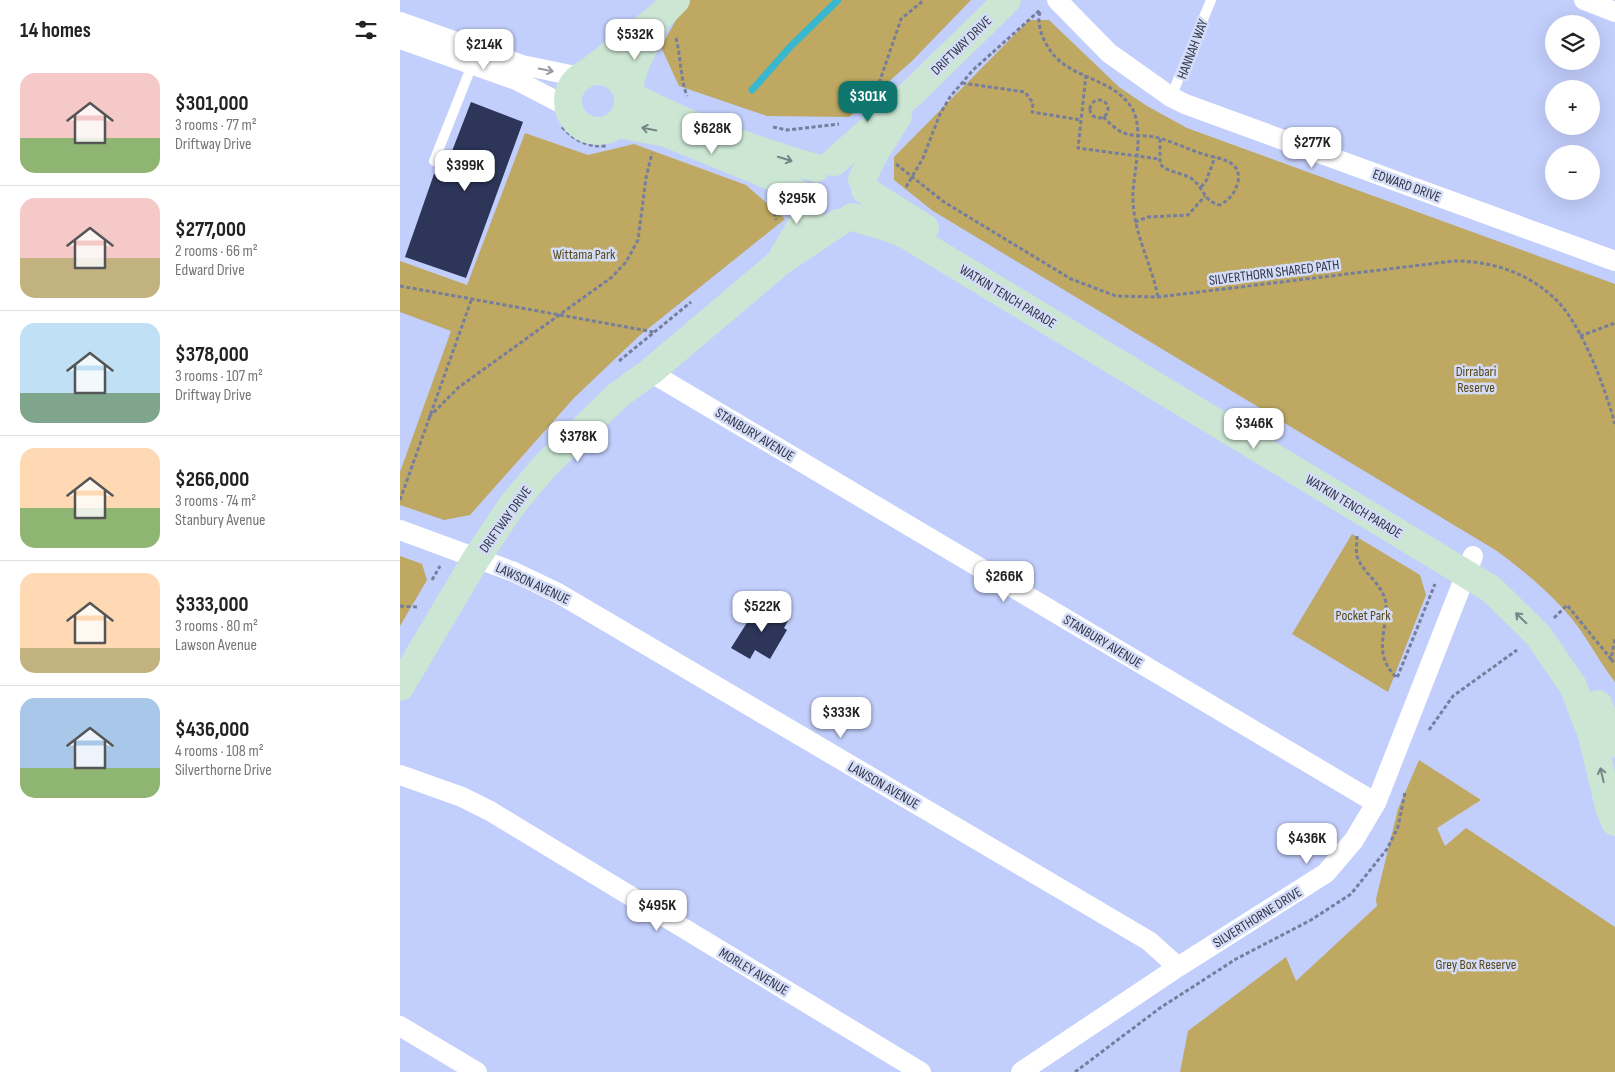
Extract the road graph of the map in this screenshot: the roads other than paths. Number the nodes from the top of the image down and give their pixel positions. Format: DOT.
graph roads {
  1 [pos="1007,0"];
  2 [pos="1211,0"];
  3 [pos="1584,0"];
  4 [pos="1047,4"];
  5 [pos="1615,12"];
  6 [pos="670,15"];
  7 [pos="400,22"];
  8 [pos="400,39"];
  9 [pos="472,65"];
  10 [pos="583,75"];
  11 [pos="915,90"];
  12 [pos="627,94"];
  13 [pos="1171,97"];
  14 [pos="568,107"];
  15 [pos="618,124"];
  16 [pos="434,161"];
  17 [pos="825,165"];
  18 [pos="863,184"];
  19 [pos="807,204"];
  20 [pos="845,220"];
  21 [pos="1615,261"];
  22 [pos="780,262"];
  23 [pos="650,372"];
  24 [pos="400,530"];
  25 [pos="476,558"];
  26 [pos="1470,565"];
  27 [pos="400,687"];
  28 [pos="1615,742"];
  29 [pos="400,775"];
  30 [pos="1376,804"];
  31 [pos="1615,822"];
  32 [pos="1178,967"];
  33 [pos="400,1026"];
  34 [pos="476,1072"];
  35 [pos="921,1072"];
  36 [pos="1021,1072"];
  1 -- 11 [label="street, DRIFTWAY DRIVE"];
  2 -- 13 [label="lane, HANNAH WAY"];
  3 -- 5 [label="street"];
  4 -- 13 [label="street, EDWARD DRIVE"];
  6 -- 10 [label="street"];
  6 -- 12 [label="street"];
  7 -- 10 [label="street, one-way"];
  8 -- 9 [label="street"];
  9 -- 14 [label="street"];
  9 -- 16 [label="lane"];
  10 -- 12 [label="street"];
  10 -- 14 [label="street"];
  11 -- 17 [label="street, DRIFTWAY DRIVE"];
  11 -- 18 [label="street, DRIFTWAY DRIVE"];
  12 -- 15 [label="street"];
  12 -- 17 [label="street, one-way"];
  13 -- 21 [label="street, EDWARD DRIVE"];
  14 -- 15 [label="street"];
  19 -- 15 [label="street, one-way"];
  17 -- 18 [label="street"];
  17 -- 19 [label="street"];
  18 -- 20 [label="street"];
  18 -- 26 [label="street, WATKIN TENCH PARADE"];
  19 -- 20 [label="street"];
  19 -- 22 [label="street, DRIFTWAY DRIVE"];
  20 -- 22 [label="street, DRIFTWAY DRIVE"];
  20 -- 26 [label="street, WATKIN TENCH PARADE"];
  22 -- 23 [label="street, DRIFTWAY DRIVE"];
  23 -- 25 [label="street, DRIFTWAY DRIVE"];
  23 -- 30 [label="street, STANBURY AVENUE"];
  24 -- 25 [label="street, LAWSON AVENUE"];
  25 -- 27 [label="street, DRIFTWAY DRIVE"];
  25 -- 32 [label="street, LAWSON AVENUE"];
  26 -- 28 [label="street, WATKIN TENCH PARADE"];
  26 -- 30 [label="street, SILVERTHORNE DRIVE"];
  31 -- 26 [label="street, WATKIN TENCH PARADE, one-way"];
  29 -- 35 [label="street, MORLEY AVENUE"];
  30 -- 32 [label="street, SILVERTHORNE DRIVE"];
  32 -- 36 [label="street, SILVERTHORNE DRIVE"];
  33 -- 34 [label="street"];
}
